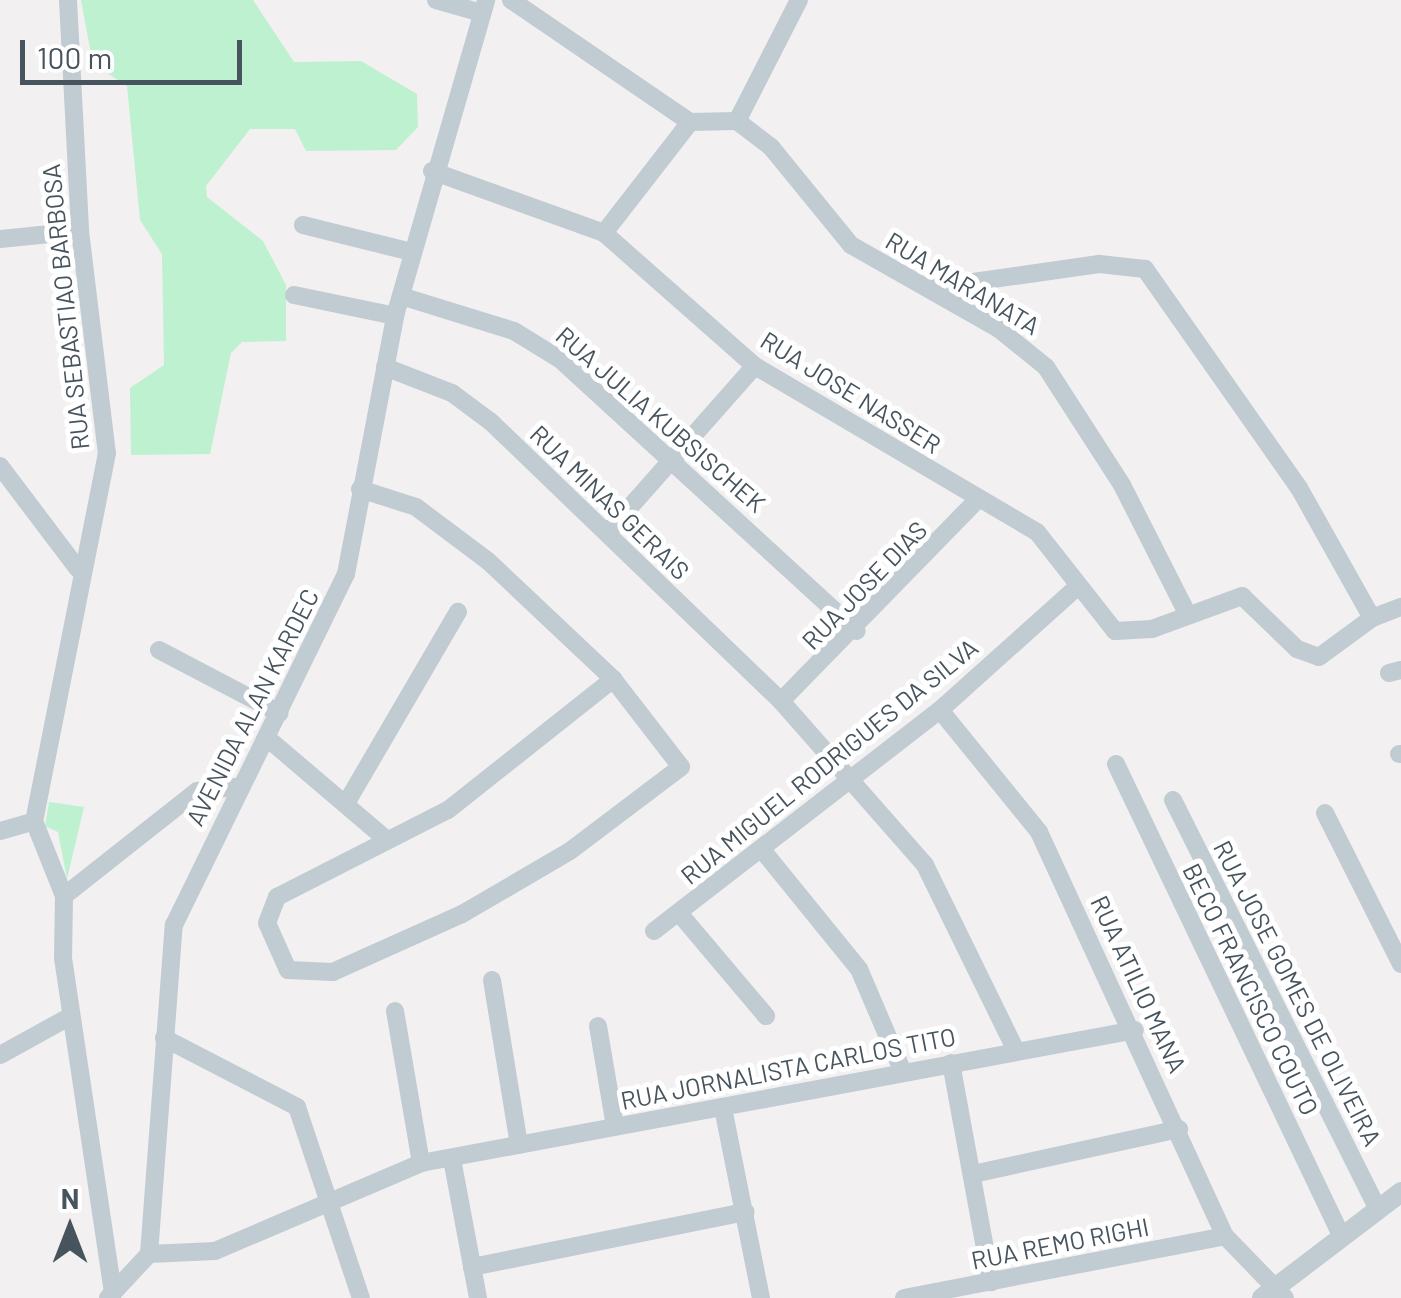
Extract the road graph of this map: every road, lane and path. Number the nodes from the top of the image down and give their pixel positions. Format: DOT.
graph roads {
  1 [pos="68,0"];
  2 [pos="436,0"];
  3 [pos="511,0"];
  4 [pos="799,0"];
  5 [pos="482,6"];
  6 [pos="737,121"];
  7 [pos="690,122"];
  8 [pos="432,170"];
  9 [pos="303,225"];
  10 [pos="80,231"];
  11 [pos="604,233"];
  12 [pos="0,239"];
  13 [pos="411,252"];
  14 [pos="931,288"];
  15 [pos="294,295"];
  16 [pos="401,296"];
  17 [pos="394,316"];
  18 [pos="755,366"];
  19 [pos="385,367"];
  20 [pos="677,462"];
  21 [pos="0,466"];
  22 [pos="360,489"];
  23 [pos="978,499"];
  24 [pos="607,533"];
  25 [pos="78,569"];
  26 [pos="1077,586"];
  27 [pos="1401,607"];
  28 [pos="458,612"];
  29 [pos="1187,613"];
  30 [pos="1372,618"];
  31 [pos="857,631"];
  32 [pos="159,650"];
  33 [pos="613,679"];
  34 [pos="782,702"];
  35 [pos="940,710"];
  36 [pos="279,712"];
  37 [pos="266,737"];
  38 [pos="1116,764"];
  39 [pos="852,779"];
  40 [pos="238,788"];
  41 [pos="348,800"];
  42 [pos="1173,800"];
  43 [pos="1324,813"];
  44 [pos="34,821"];
  45 [pos="0,831"];
  46 [pos="388,840"];
  47 [pos="763,851"];
  48 [pos="64,896"];
  49 [pos="679,913"];
  50 [pos="654,931"];
  51 [pos="1401,964"];
  52 [pos="492,980"];
  53 [pos="395,1010"];
  54 [pos="72,1016"];
  55 [pos="766,1016"];
  56 [pos="598,1026"];
  57 [pos="1134,1030"];
  58 [pos="164,1038"];
  59 [pos="1015,1049"];
  60 [pos="0,1055"];
  61 [pos="951,1063"];
  62 [pos="903,1072"];
  63 [pos="723,1108"];
  64 [pos="615,1127"];
  65 [pos="1179,1129"];
  66 [pos="519,1146"];
  67 [pos="452,1158"];
  68 [pos="421,1163"];
  69 [pos="974,1174"];
  70 [pos="1401,1192"];
  71 [pos="334,1200"];
  72 [pos="1378,1209"];
  73 [pos="746,1212"];
  74 [pos="1225,1236"];
  75 [pos="1341,1236"];
  76 [pos="149,1254"];
  77 [pos="472,1267"];
  78 [pos="992,1282"];
  79 [pos="110,1295"];
  80 [pos="1273,1295"];
  81 [pos="360,1298"];
  82 [pos="478,1298"];
  83 [pos="760,1298"];
  84 [pos="904,1298"];
  1 -- 10 [label="street, RUA SEBASTIAO BARBOSA"];
  2 -- 5 [label="street"];
  3 -- 7 [label="street"];
  4 -- 6 [label="street"];
  5 -- 8 [label="street, AVENIDA ALAN KARDEC"];
  6 -- 7 [label="street"];
  6 -- 14 [label="street, RUA MARANATA"];
  7 -- 11 [label="street"];
  8 -- 11 [label="street, RUA JOSE NASSER"];
  8 -- 13 [label="street, AVENIDA ALAN KARDEC"];
  9 -- 13 [label="street"];
  10 -- 12 [label="street"];
  10 -- 25 [label="street, RUA SEBASTIAO BARBOSA"];
  11 -- 18 [label="street, RUA JOSE NASSER"];
  13 -- 16 [label="street, AVENIDA ALAN KARDEC"];
  14 -- 29 [label="street, RUA MARANATA"];
  14 -- 30 [label="street"];
  15 -- 17 [label="street"];
  16 -- 17 [label="street, AVENIDA ALAN KARDEC"];
  16 -- 20 [label="street, RUA JULIA KUBSISCHEK"];
  17 -- 19 [label="street, AVENIDA ALAN KARDEC"];
  18 -- 20 [label="street"];
  18 -- 23 [label="street, RUA JOSE NASSER"];
  19 -- 22 [label="street, AVENIDA ALAN KARDEC"];
  19 -- 24 [label="street, RUA MINAS GERAIS"];
  20 -- 24 [label="street"];
  20 -- 31 [label="street, RUA JULIA KUBSISCHEK"];
  21 -- 25 [label="street"];
  22 -- 33 [label="street"];
  22 -- 36 [label="street, AVENIDA ALAN KARDEC"];
  23 -- 26 [label="street, RUA JOSE NASSER"];
  23 -- 31 [label="street, RUA JOSE DIAS"];
  24 -- 34 [label="street, RUA MINAS GERAIS"];
  25 -- 44 [label="street, RUA SEBASTIAO BARBOSA"];
  26 -- 29 [label="street, RUA JOSE NASSER"];
  26 -- 35 [label="street, RUA MIGUEL RODRIGUES DA SILVA"];
  27 -- 30 [label="street"];
  28 -- 41 [label="street"];
  29 -- 30 [label="street"];
  31 -- 34 [label="street, RUA JOSE DIAS"];
  32 -- 36 [label="street"];
  33 -- 46 [label="street"];
  33 -- 46 [label="street"];
  34 -- 39 [label="street, RUA MINAS GERAIS"];
  35 -- 39 [label="street, RUA MIGUEL RODRIGUES DA SILVA"];
  35 -- 57 [label="street, RUA ATILIO MANA"];
  36 -- 37 [label="street, AVENIDA ALAN KARDEC"];
  37 -- 40 [label="street, AVENIDA ALAN KARDEC"];
  37 -- 41 [label="street"];
  38 -- 75 [label="street, BECO FRANCISCO COUTO"];
  39 -- 47 [label="street, RUA MIGUEL RODRIGUES DA SILVA"];
  39 -- 59 [label="street, RUA MINAS GERAIS"];
  40 -- 48 [label="street"];
  40 -- 58 [label="street, AVENIDA ALAN KARDEC"];
  41 -- 46 [label="street"];
  42 -- 72 [label="street, RUA JOSE GOMES DE OLIVEIRA"];
  43 -- 51 [label="street"];
  44 -- 45 [label="street"];
  44 -- 48 [label="street"];
  47 -- 49 [label="street, RUA MIGUEL RODRIGUES DA SILVA"];
  47 -- 62 [label="street"];
  48 -- 54 [label="street"];
  49 -- 50 [label="street, RUA MIGUEL RODRIGUES DA SILVA"];
  49 -- 55 [label="street"];
  52 -- 66 [label="street"];
  53 -- 68 [label="street"];
  54 -- 60 [label="street"];
  54 -- 79 [label="street"];
  56 -- 64 [label="street"];
  57 -- 59 [label="street, RUA JORNALISTA CARLOS TITO"];
  57 -- 65 [label="street, RUA ATILIO MANA"];
  58 -- 71 [label="street"];
  58 -- 76 [label="street, AVENIDA ALAN KARDEC"];
  59 -- 61 [label="street, RUA JORNALISTA CARLOS TITO"];
  61 -- 62 [label="street, RUA JORNALISTA CARLOS TITO"];
  61 -- 69 [label="street"];
  62 -- 63 [label="street, RUA JORNALISTA CARLOS TITO"];
  63 -- 64 [label="street, RUA JORNALISTA CARLOS TITO"];
  63 -- 73 [label="street"];
  64 -- 66 [label="street, RUA JORNALISTA CARLOS TITO"];
  65 -- 69 [label="street"];
  65 -- 74 [label="street, RUA ATILIO MANA"];
  66 -- 67 [label="street, RUA JORNALISTA CARLOS TITO"];
  67 -- 68 [label="street, RUA JORNALISTA CARLOS TITO"];
  67 -- 77 [label="street"];
  68 -- 71 [label="street, RUA JORNALISTA CARLOS TITO"];
  69 -- 78 [label="street"];
  70 -- 72 [label="street"];
  71 -- 76 [label="street, RUA JORNALISTA CARLOS TITO"];
  71 -- 81 [label="street"];
  72 -- 75 [label="street"];
  73 -- 77 [label="street"];
  73 -- 83 [label="street"];
  74 -- 78 [label="street, RUA REMO RIGHI"];
  74 -- 80 [label="street, RUA ATILIO MANA"];
  75 -- 80 [label="street"];
  76 -- 79 [label="street"];
  77 -- 82 [label="street"];
  78 -- 84 [label="street, RUA REMO RIGHI"];
}
